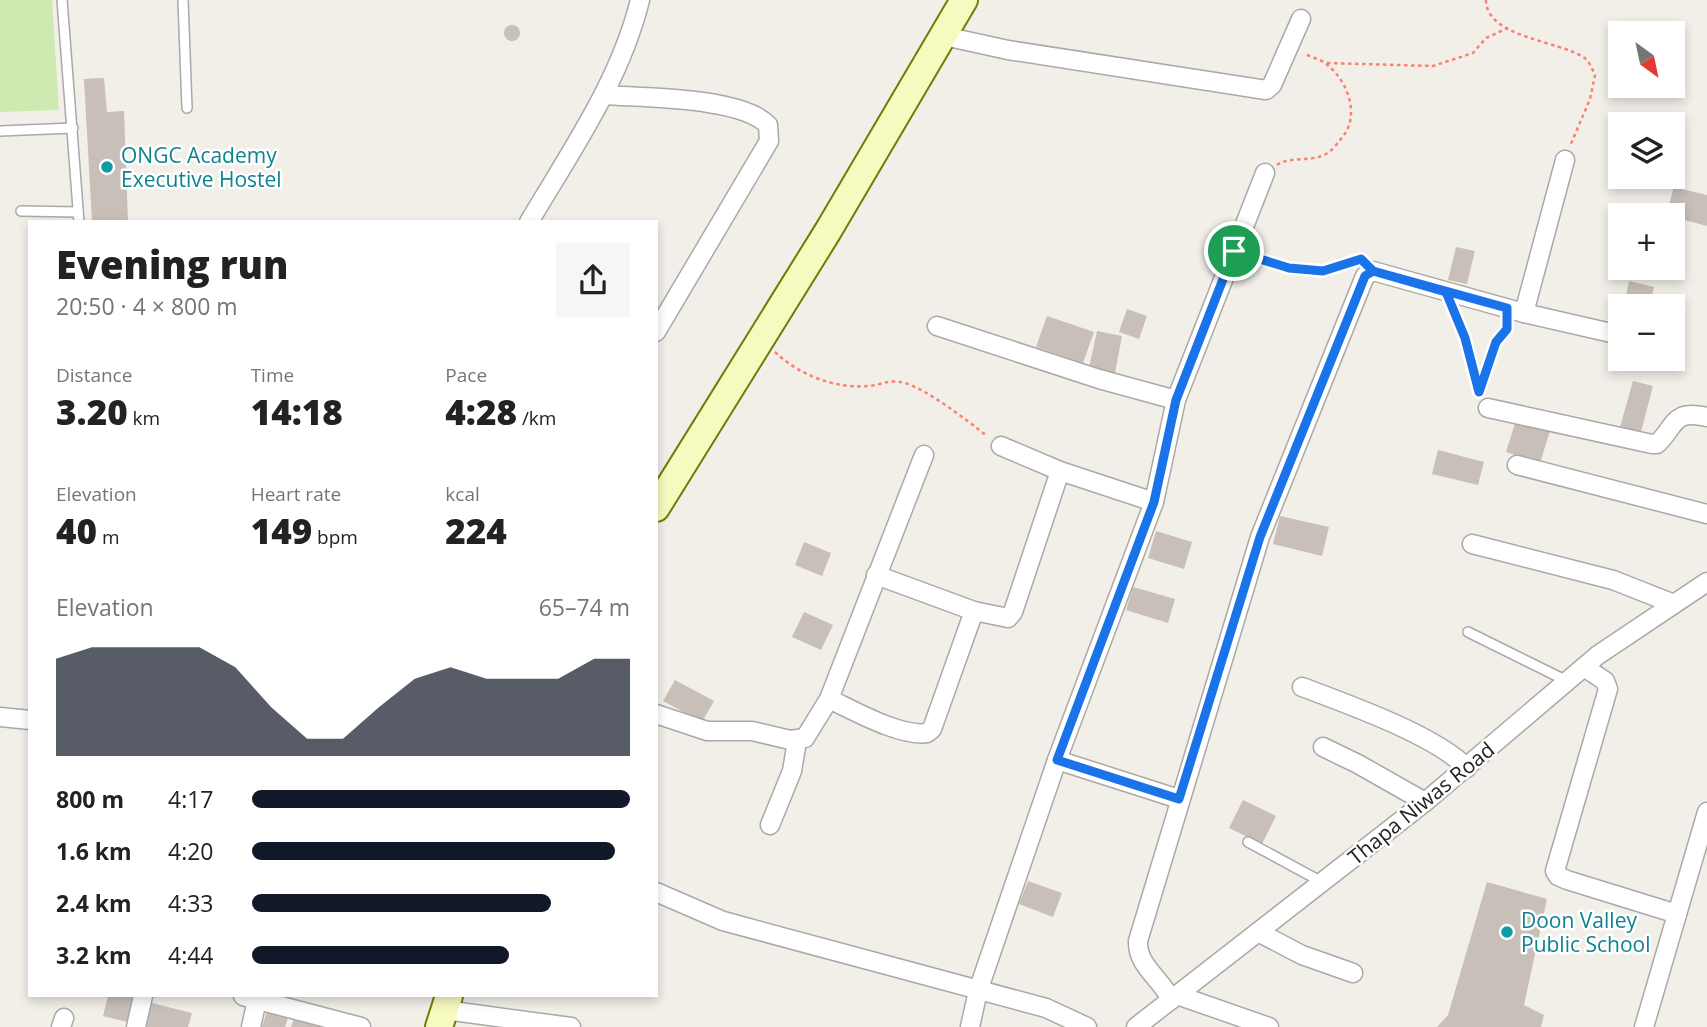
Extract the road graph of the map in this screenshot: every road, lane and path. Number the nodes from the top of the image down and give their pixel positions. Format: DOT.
graph roads {
  1 [pos="62,0"];
  2 [pos="183,0"];
  3 [pos="640,0"];
  4 [pos="964,0"];
  5 [pos="1486,0"];
  6 [pos="1301,19"];
  7 [pos="1508,28"];
  8 [pos="944,36"];
  9 [pos="1289,46"];
  10 [pos="1324,63"];
  11 [pos="604,95"];
  12 [pos="187,108"];
  13 [pos="73,128"];
  14 [pos="0,131"];
  15 [pos="1565,160"];
  16 [pos="1265,173"];
  17 [pos="21,211"];
  18 [pos="78,212"];
  19 [pos="79,220"];
  20 [pos="530,220"];
  21 [pos="1234,251"];
  22 [pos="1373,271"];
  23 [pos="1446,292"];
  24 [pos="1516,311"];
  25 [pos="937,326"];
  26 [pos="658,329"];
  27 [pos="1608,332"];
  28 [pos="762,339"];
  29 [pos="1176,400"];
  30 [pos="1483,400"];
  31 [pos="1707,417"];
  32 [pos="1001,446"];
  33 [pos="924,456"];
  34 [pos="1517,465"];
  35 [pos="1060,471"];
  36 [pos="1154,502"];
  37 [pos="658,505"];
  38 [pos="1707,514"];
  39 [pos="1472,544"];
  40 [pos="876,575"];
  41 [pos="1707,582"];
  42 [pos="1674,604"];
  43 [pos="974,611"];
  44 [pos="1468,632"];
  45 [pos="1584,667"];
  46 [pos="1567,681"];
  47 [pos="1302,687"];
  48 [pos="829,699"];
  49 [pos="658,715"];
  50 [pos="0,717"];
  51 [pos="28,720"];
  52 [pos="797,741"];
  53 [pos="1323,747"];
  54 [pos="1057,760"];
  55 [pos="1467,768"];
  56 [pos="1179,799"];
  57 [pos="1425,802"];
  58 [pos="1707,812"];
  59 [pos="770,825"];
  60 [pos="1248,842"];
  61 [pos="1322,882"];
  62 [pos="658,893"];
  63 [pos="1677,914"];
  64 [pos="1258,932"];
  65 [pos="1353,973"];
  66 [pos="978,991"];
  67 [pos="143,997"];
  68 [pos="1174,997"];
  69 [pos="250,998"];
  70 [pos="444,1011"];
  71 [pos="136,1027"];
  72 [pos="251,1027"];
  73 [pos="361,1027"];
  74 [pos="571,1027"];
  75 [pos="970,1027"];
  76 [pos="1087,1027"];
  77 [pos="1136,1027"];
  78 [pos="1269,1027"];
  79 [pos="1644,1027"];
  1 -- 13 [label="lane"];
  2 -- 12 [label="lane"];
  3 -- 11 [label="street"];
  4 -- 8 [label="street"];
  5 -- 7 [label="path"];
  6 -- 9 [label="street"];
  7 -- 10 [label="path"];
  7 -- 15 [label="path"];
  8 -- 9 [label="street"];
  8 -- 28 [label="street"];
  9 -- 10 [label="path"];
  10 -- 16 [label="path"];
  11 -- 20 [label="street"];
  11 -- 26 [label="street"];
  13 -- 14 [label="lane"];
  13 -- 18 [label="lane"];
  15 -- 24 [label="street"];
  16 -- 21 [label="street"];
  17 -- 18 [label="lane"];
  18 -- 19 [label="lane"];
  21 -- 22 [label="path"];
  21 -- 29 [label="street"];
  22 -- 23 [label="street"];
  22 -- 56 [label="street"];
  23 -- 24 [label="street"];
  23 -- 30 [label="path"];
  24 -- 27 [label="street"];
  24 -- 30 [label="path"];
  25 -- 29 [label="street"];
  28 -- 32 [label="path"];
  28 -- 37 [label="street"];
  29 -- 36 [label="street"];
  30 -- 31 [label="street"];
  32 -- 35 [label="street"];
  33 -- 40 [label="street"];
  34 -- 38 [label="street"];
  35 -- 36 [label="street"];
  35 -- 43 [label="street"];
  36 -- 54 [label="street"];
  39 -- 42 [label="street"];
  40 -- 43 [label="street"];
  40 -- 48 [label="street"];
  41 -- 42 [label="street, Thapa Niwas Road"];
  42 -- 45 [label="street, Thapa Niwas Road"];
  43 -- 48 [label="street"];
  44 -- 46 [label="lane"];
  45 -- 46 [label="street, Thapa Niwas Road"];
  45 -- 63 [label="street"];
  46 -- 55 [label="street, Thapa Niwas Road"];
  47 -- 55 [label="street"];
  48 -- 52 [label="street"];
  49 -- 52 [label="street"];
  50 -- 51 [label="street"];
  52 -- 59 [label="street"];
  53 -- 57 [label="street"];
  54 -- 56 [label="street"];
  54 -- 66 [label="street"];
  55 -- 57 [label="street, Thapa Niwas Road"];
  56 -- 68 [label="street"];
  57 -- 61 [label="street, Thapa Niwas Road"];
  58 -- 63 [label="street"];
  60 -- 61 [label="lane"];
  61 -- 64 [label="street, Thapa Niwas Road"];
  62 -- 66 [label="street"];
  63 -- 79 [label="street"];
  64 -- 65 [label="street"];
  64 -- 68 [label="street, Thapa Niwas Road"];
  66 -- 75 [label="street"];
  66 -- 76 [label="street"];
  67 -- 71 [label="street"];
  68 -- 77 [label="street, Thapa Niwas Road"];
  68 -- 78 [label="street"];
  69 -- 72 [label="street"];
  69 -- 73 [label="street"];
  70 -- 74 [label="street"];
}
